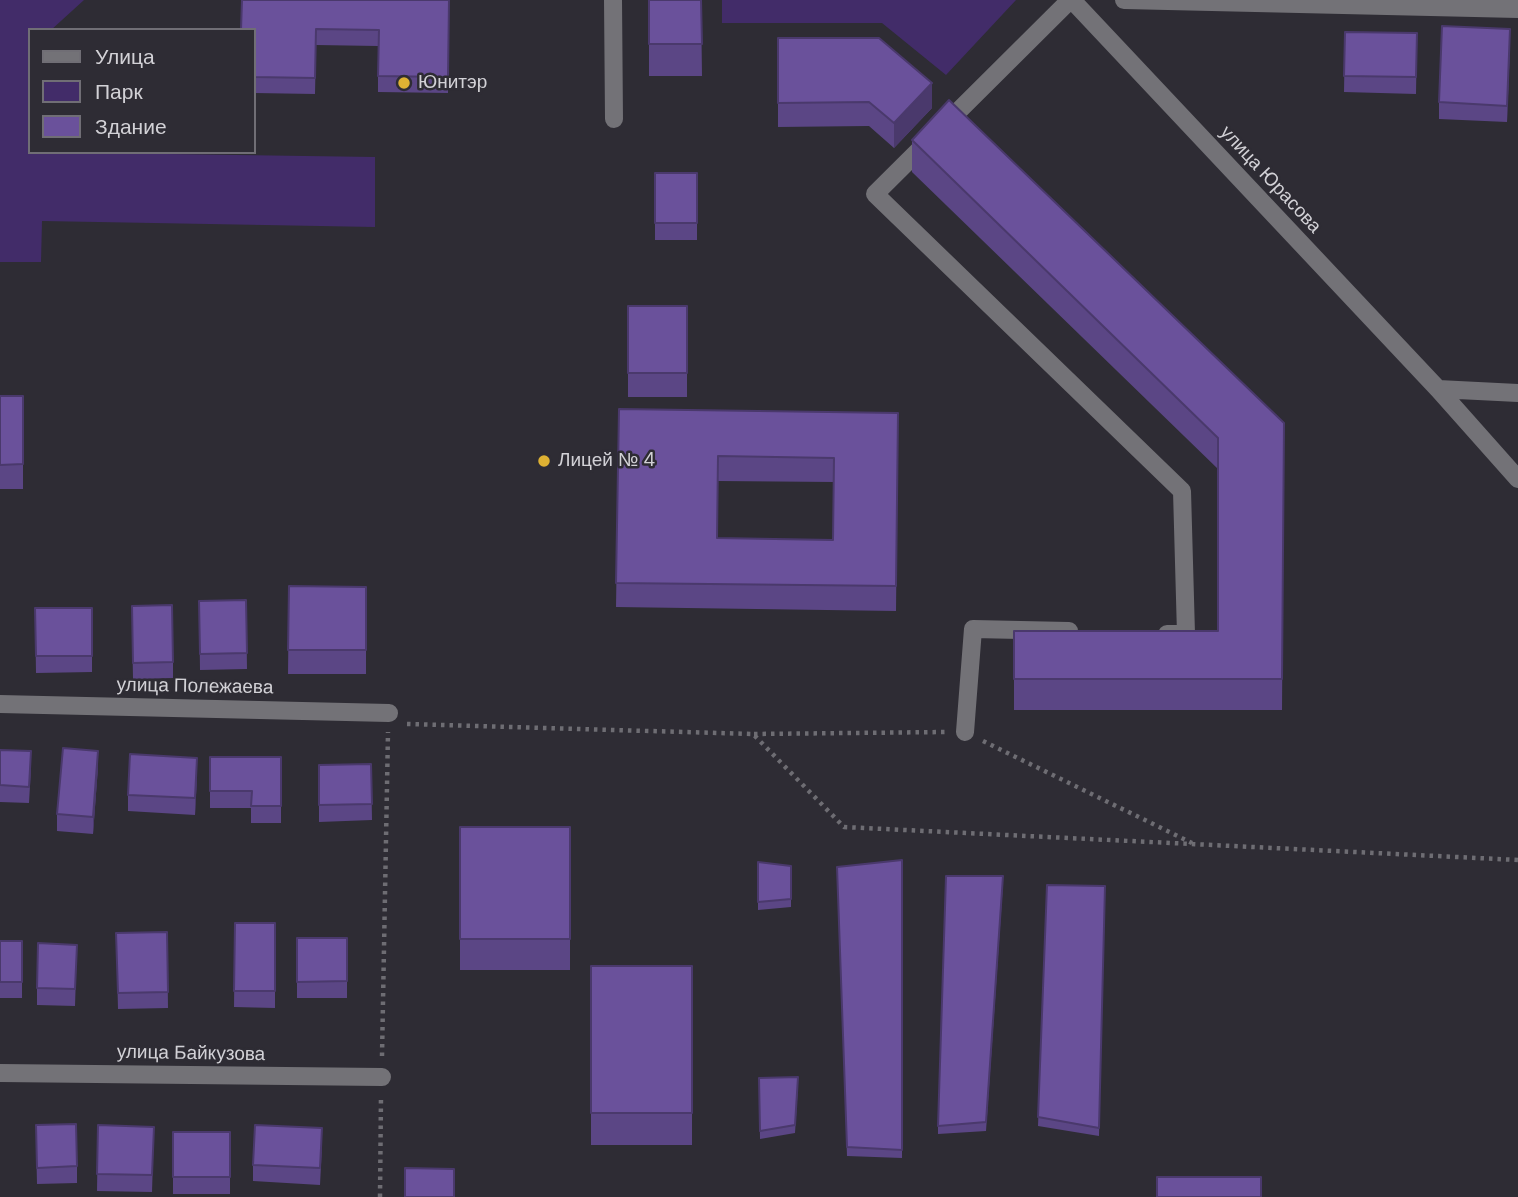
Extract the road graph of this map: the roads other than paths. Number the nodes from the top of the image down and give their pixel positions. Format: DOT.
graph roads {
  1 [pos="613,0"];
  2 [pos="1071,0"];
  3 [pos="1124,0"];
  4 [pos="1518,9"];
  5 [pos="614,119"];
  6 [pos="1438,389"];
  7 [pos="1518,393"];
  8 [pos="1518,479"];
  9 [pos="1093,632"];
  10 [pos="1146,633"];
  11 [pos="0,704"];
  12 [pos="389,718"];
  13 [pos="965,732"];
  14 [pos="0,1073"];
  15 [pos="382,1077"];
  1 -- 5 [label="street"];
  2 -- 6 [label="street, улица Юрасова"];
  2 -- 10 [label="street"];
  3 -- 4 [label="street"];
  6 -- 7 [label="street"];
  6 -- 8 [label="street, улица Юрасова"];
  9 -- 13 [label="street"];
  11 -- 12 [label="street, улица Полежаева"];
  14 -- 15 [label="street, улица Байкузова"];
}
